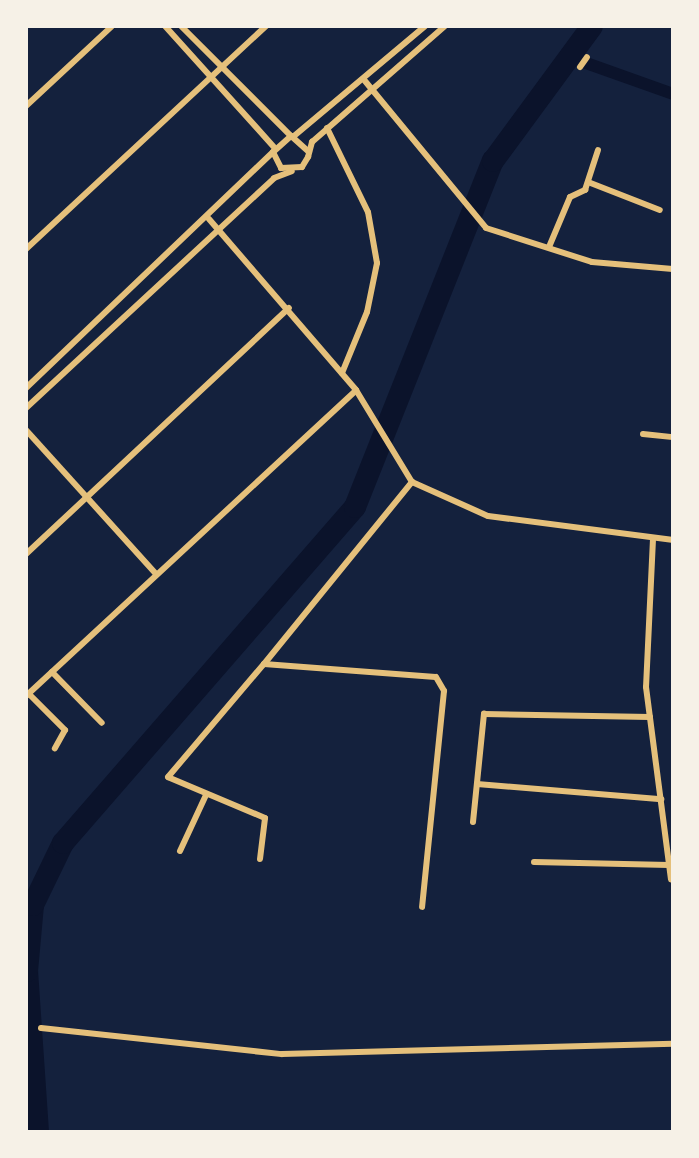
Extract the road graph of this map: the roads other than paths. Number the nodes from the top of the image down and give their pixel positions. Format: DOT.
graph roads {
  1 [pos="112,26"];
  2 [pos="165,26"];
  3 [pos="181,26"];
  4 [pos="266,26"];
  5 [pos="425,26"];
  6 [pos="445,26"];
  7 [pos="587,57"];
  8 [pos="580,67"];
  9 [pos="220,69"];
  10 [pos="212,77"];
  11 [pos="365,81"];
  12 [pos="375,91"];
  13 [pos="26,106"];
  14 [pos="327,128"];
  15 [pos="292,136"];
  16 [pos="274,150"];
  17 [pos="598,150"];
  18 [pos="309,152"];
  19 [pos="292,171"];
  20 [pos="588,182"];
  21 [pos="660,210"];
  22 [pos="209,219"];
  23 [pos="219,229"];
  24 [pos="549,247"];
  25 [pos="26,249"];
  26 [pos="673,269"];
  27 [pos="289,308"];
  28 [pos="111,309"];
  29 [pos="122,319"];
  30 [pos="342,373"];
  31 [pos="26,388"];
  32 [pos="356,390"];
  33 [pos="26,408"];
  34 [pos="26,430"];
  35 [pos="643,434"];
  36 [pos="673,437"];
  37 [pos="412,482"];
  38 [pos="86,498"];
  39 [pos="653,539"];
  40 [pos="673,540"];
  41 [pos="26,554"];
  42 [pos="156,574"];
  43 [pos="264,664"];
  44 [pos="52,672"];
  45 [pos="28,695"];
  46 [pos="650,717"];
  47 [pos="102,723"];
  48 [pos="55,748"];
  49 [pos="477,784"];
  50 [pos="206,795"];
  51 [pos="661,799"];
  52 [pos="473,822"];
  53 [pos="180,851"];
  54 [pos="260,859"];
  55 [pos="534,862"];
  56 [pos="669,865"];
  57 [pos="671,879"];
  58 [pos="422,907"];
  59 [pos="41,1028"];
  60 [pos="673,1044"];
  1 -- 13 [label="street"];
  2 -- 10 [label="street"];
  3 -- 9 [label="street"];
  4 -- 9 [label="street"];
  5 -- 11 [label="street"];
  6 -- 12 [label="street"];
  7 -- 8 [label="street"];
  9 -- 10 [label="street"];
  9 -- 15 [label="street"];
  10 -- 16 [label="street"];
  10 -- 25 [label="street"];
  11 -- 12 [label="street"];
  11 -- 15 [label="street"];
  12 -- 14 [label="street"];
  12 -- 24 [label="street"];
  14 -- 18 [label="street"];
  14 -- 30 [label="street"];
  15 -- 16 [label="street"];
  15 -- 18 [label="street"];
  16 -- 19 [label="street"];
  16 -- 22 [label="street"];
  17 -- 20 [label="street"];
  18 -- 19 [label="street"];
  19 -- 23 [label="street"];
  20 -- 21 [label="street"];
  20 -- 24 [label="street"];
  22 -- 23 [label="street"];
  22 -- 28 [label="street"];
  23 -- 27 [label="street"];
  23 -- 29 [label="street"];
  24 -- 26 [label="street"];
  27 -- 30 [label="street"];
  27 -- 38 [label="street"];
  28 -- 29 [label="street"];
  28 -- 31 [label="street"];
  29 -- 33 [label="street"];
  30 -- 32 [label="street"];
  32 -- 37 [label="street"];
  32 -- 42 [label="street"];
  34 -- 38 [label="street"];
  35 -- 36 [label="street"];
  37 -- 39 [label="street"];
  37 -- 43 [label="street"];
  38 -- 41 [label="street"];
  38 -- 42 [label="street"];
  39 -- 40 [label="street"];
  39 -- 46 [label="street"];
  42 -- 44 [label="street"];
  43 -- 50 [label="street"];
  43 -- 58 [label="street"];
  44 -- 45 [label="street"];
  44 -- 47 [label="street"];
  45 -- 48 [label="street"];
  46 -- 49 [label="street"];
  46 -- 51 [label="street"];
  49 -- 51 [label="street"];
  49 -- 52 [label="street"];
  50 -- 53 [label="street"];
  50 -- 54 [label="street"];
  51 -- 56 [label="street"];
  55 -- 56 [label="street"];
  56 -- 57 [label="street"];
  59 -- 60 [label="street"];
}
